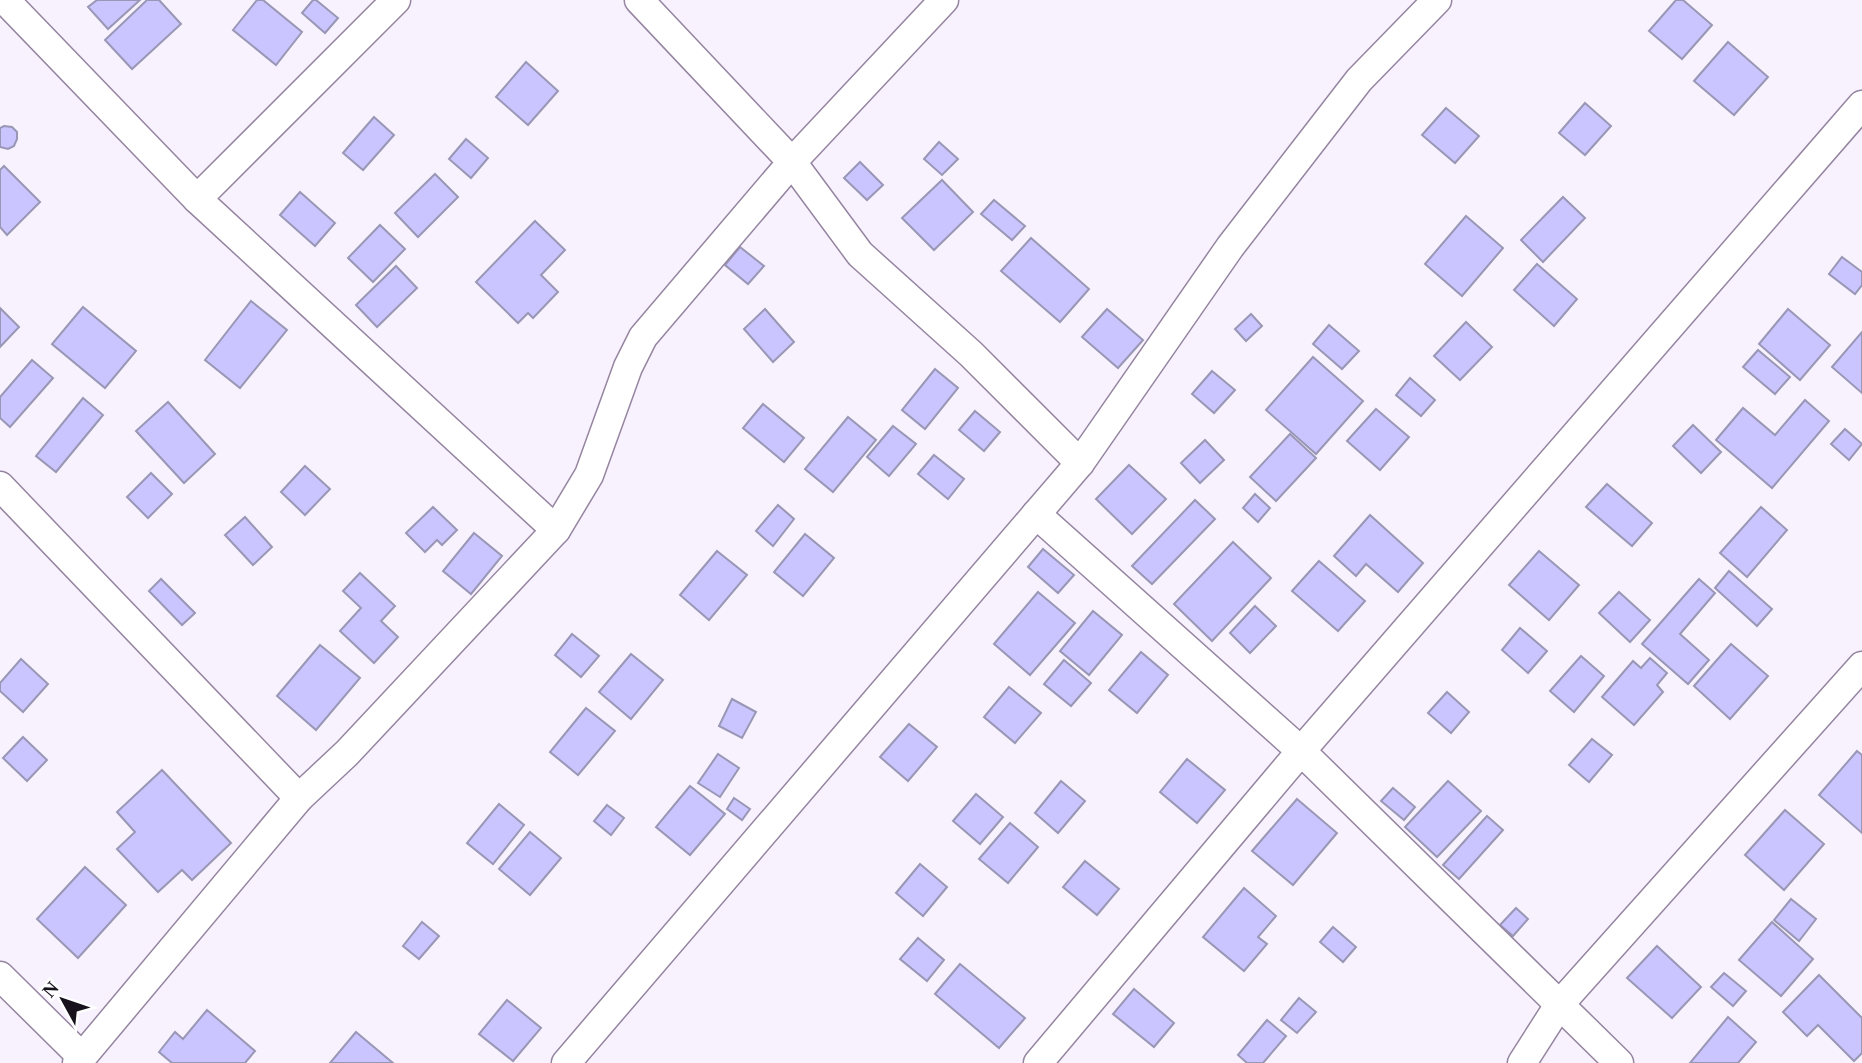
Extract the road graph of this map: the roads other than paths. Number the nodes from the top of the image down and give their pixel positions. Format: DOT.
graph roads {
  1 [pos="5,0"];
  2 [pos="396,0"];
  3 [pos="639,0"];
  4 [pos="944,0"];
  5 [pos="1437,0"];
  6 [pos="1862,105"];
  7 [pos="792,162"];
  8 [pos="197,199"];
  9 [pos="1080,463"];
  10 [pos="0,486"];
  11 [pos="1036,514"];
  12 [pos="556,530"];
  13 [pos="1862,666"];
  14 [pos="1301,751"];
  15 [pos="299,798"];
  16 [pos="0,976"];
  17 [pos="1559,1004"];
  18 [pos="80,1060"];
  19 [pos="566,1063"];
  20 [pos="1038,1063"];
  21 [pos="1522,1063"];
  22 [pos="1619,1063"];
  1 -- 8 [label="street"];
  2 -- 8 [label="street"];
  3 -- 7 [label="street"];
  4 -- 7 [label="street"];
  5 -- 9 [label="street"];
  6 -- 14 [label="street"];
  7 -- 9 [label="street"];
  7 -- 12 [label="street"];
  8 -- 12 [label="street"];
  9 -- 11 [label="street"];
  10 -- 15 [label="street"];
  11 -- 14 [label="street"];
  11 -- 19 [label="street"];
  12 -- 15 [label="street"];
  13 -- 17 [label="street"];
  14 -- 17 [label="street"];
  14 -- 20 [label="street"];
  15 -- 18 [label="street"];
  16 -- 18 [label="street"];
  17 -- 21 [label="street"];
  17 -- 22 [label="street"];
}
